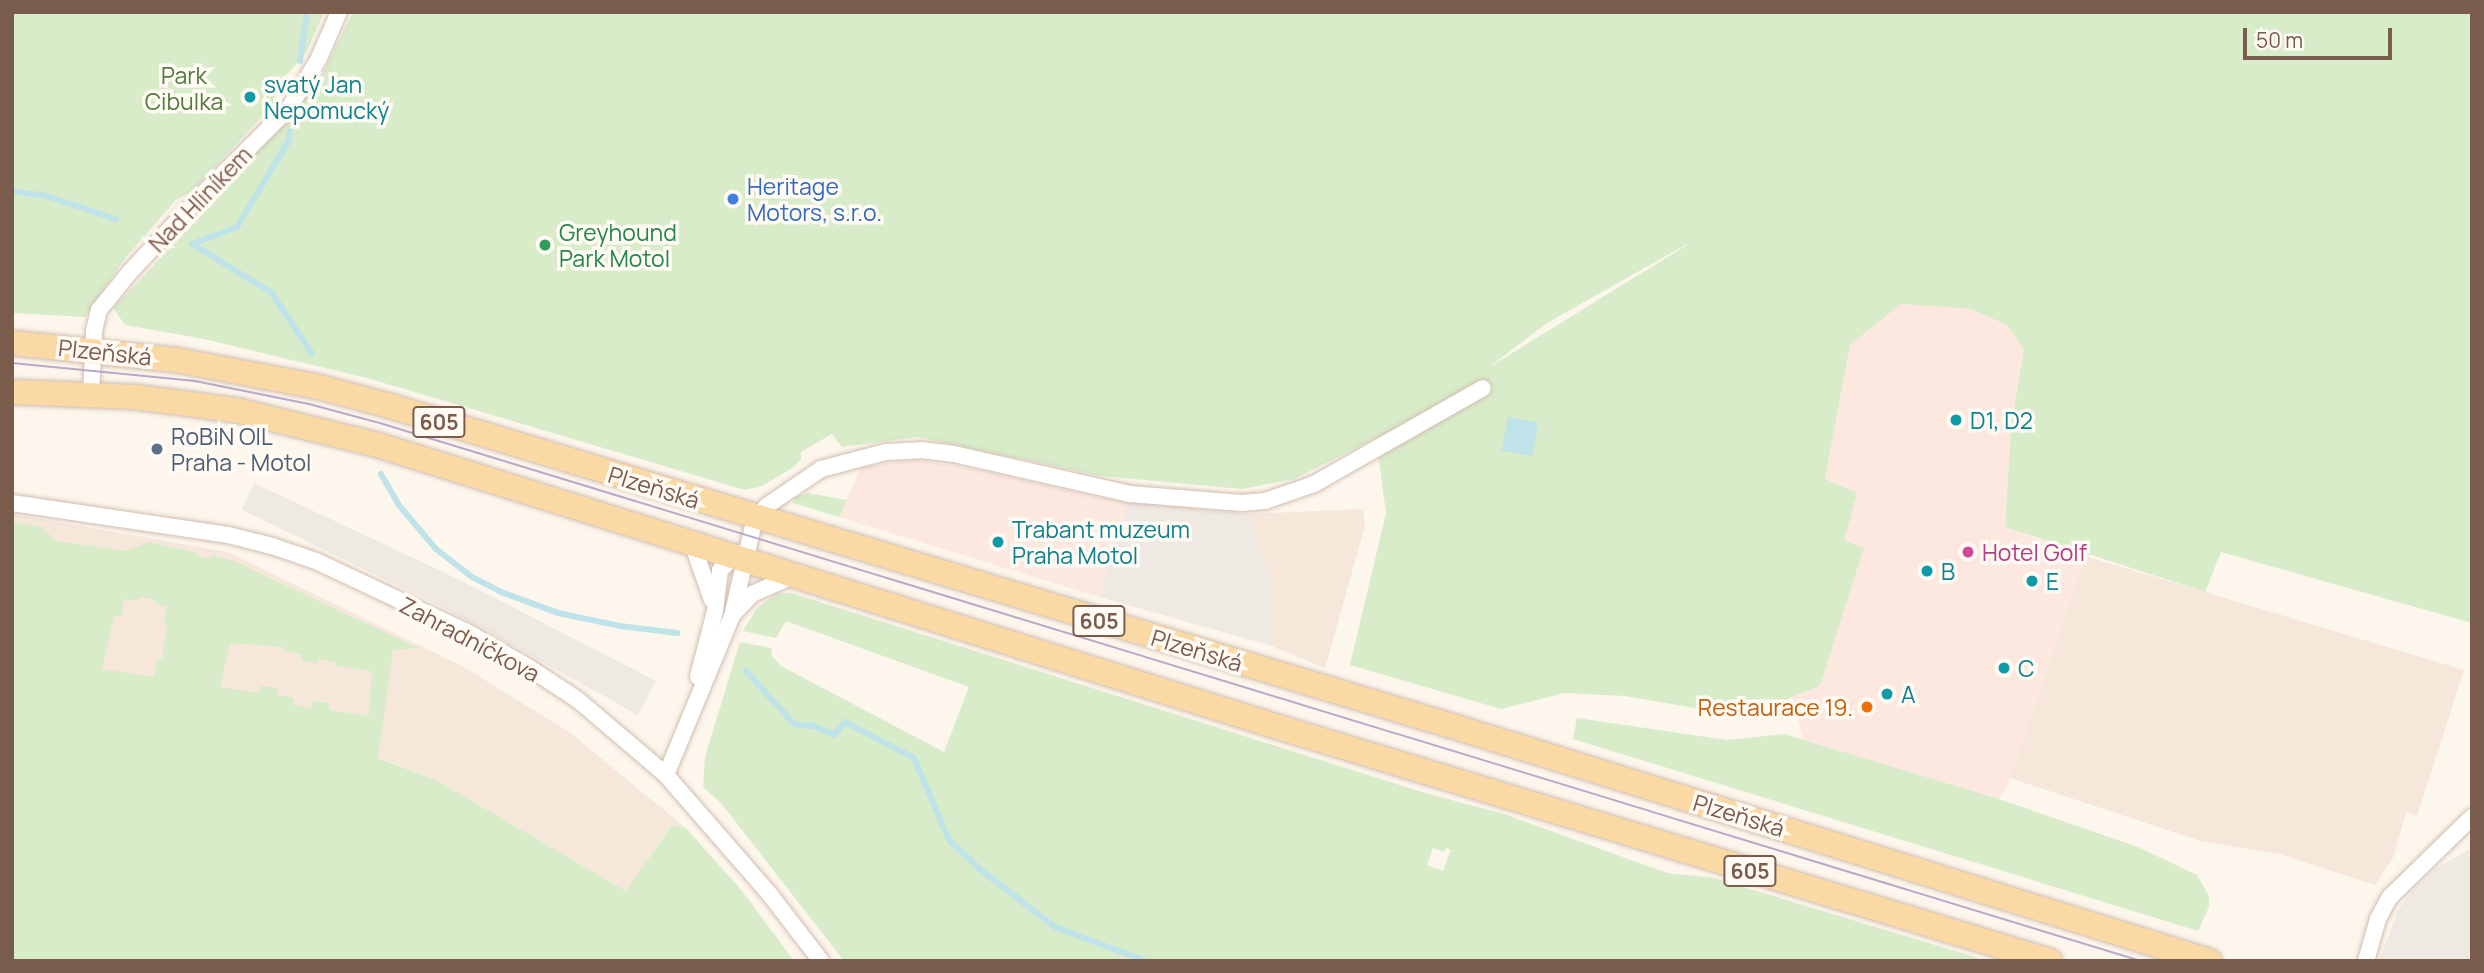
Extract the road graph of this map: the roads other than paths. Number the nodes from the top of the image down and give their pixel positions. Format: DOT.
graph roads {
  1 [pos="339,12"];
  2 [pos="12,343"];
  3 [pos="94,349"];
  4 [pos="1483,388"];
  5 [pos="12,392"];
  6 [pos="91,395"];
  7 [pos="12,503"];
  8 [pos="755,518"];
  9 [pos="692,543"];
  10 [pos="743,553"];
  11 [pos="796,575"];
  12 [pos="715,611"];
  13 [pos="732,616"];
  14 [pos="683,734"];
  15 [pos="666,775"];
  16 [pos="2472,817"];
  17 [pos="821,961"];
  18 [pos="2049,961"];
  19 [pos="2209,961"];
  20 [pos="2366,961"];
  1 -- 3 [label="street, Nad Hliníkem"];
  2 -- 3 [label="main road, Plzeňská / 605"];
  3 -- 6 [label="street, Nad Hliníkem"];
  3 -- 8 [label="main road, Plzeňská / 605"];
  4 -- 8 [label="street"];
  5 -- 6 [label="main road, Plzeňská / 605"];
  6 -- 9 [label="main road, Plzeňská / 605"];
  7 -- 15 [label="street, Zahradníčkova"];
  8 -- 10 [label="street"];
  8 -- 19 [label="main road, Plzeňská / 605"];
  9 -- 10 [label="main road, Plzeňská / 605"];
  9 -- 12 [label="street, Plzeňská"];
  10 -- 11 [label="main road, Plzeňská / 605"];
  10 -- 12 [label="street"];
  10 -- 13 [label="street"];
  11 -- 13 [label="street"];
  11 -- 18 [label="main road, Plzeňská / 605"];
  12 -- 14 [label="street"];
  13 -- 14 [label="street"];
  14 -- 15 [label="street"];
  15 -- 17 [label="street, Zahradníčkova"];
  16 -- 20 [label="street"];
}
